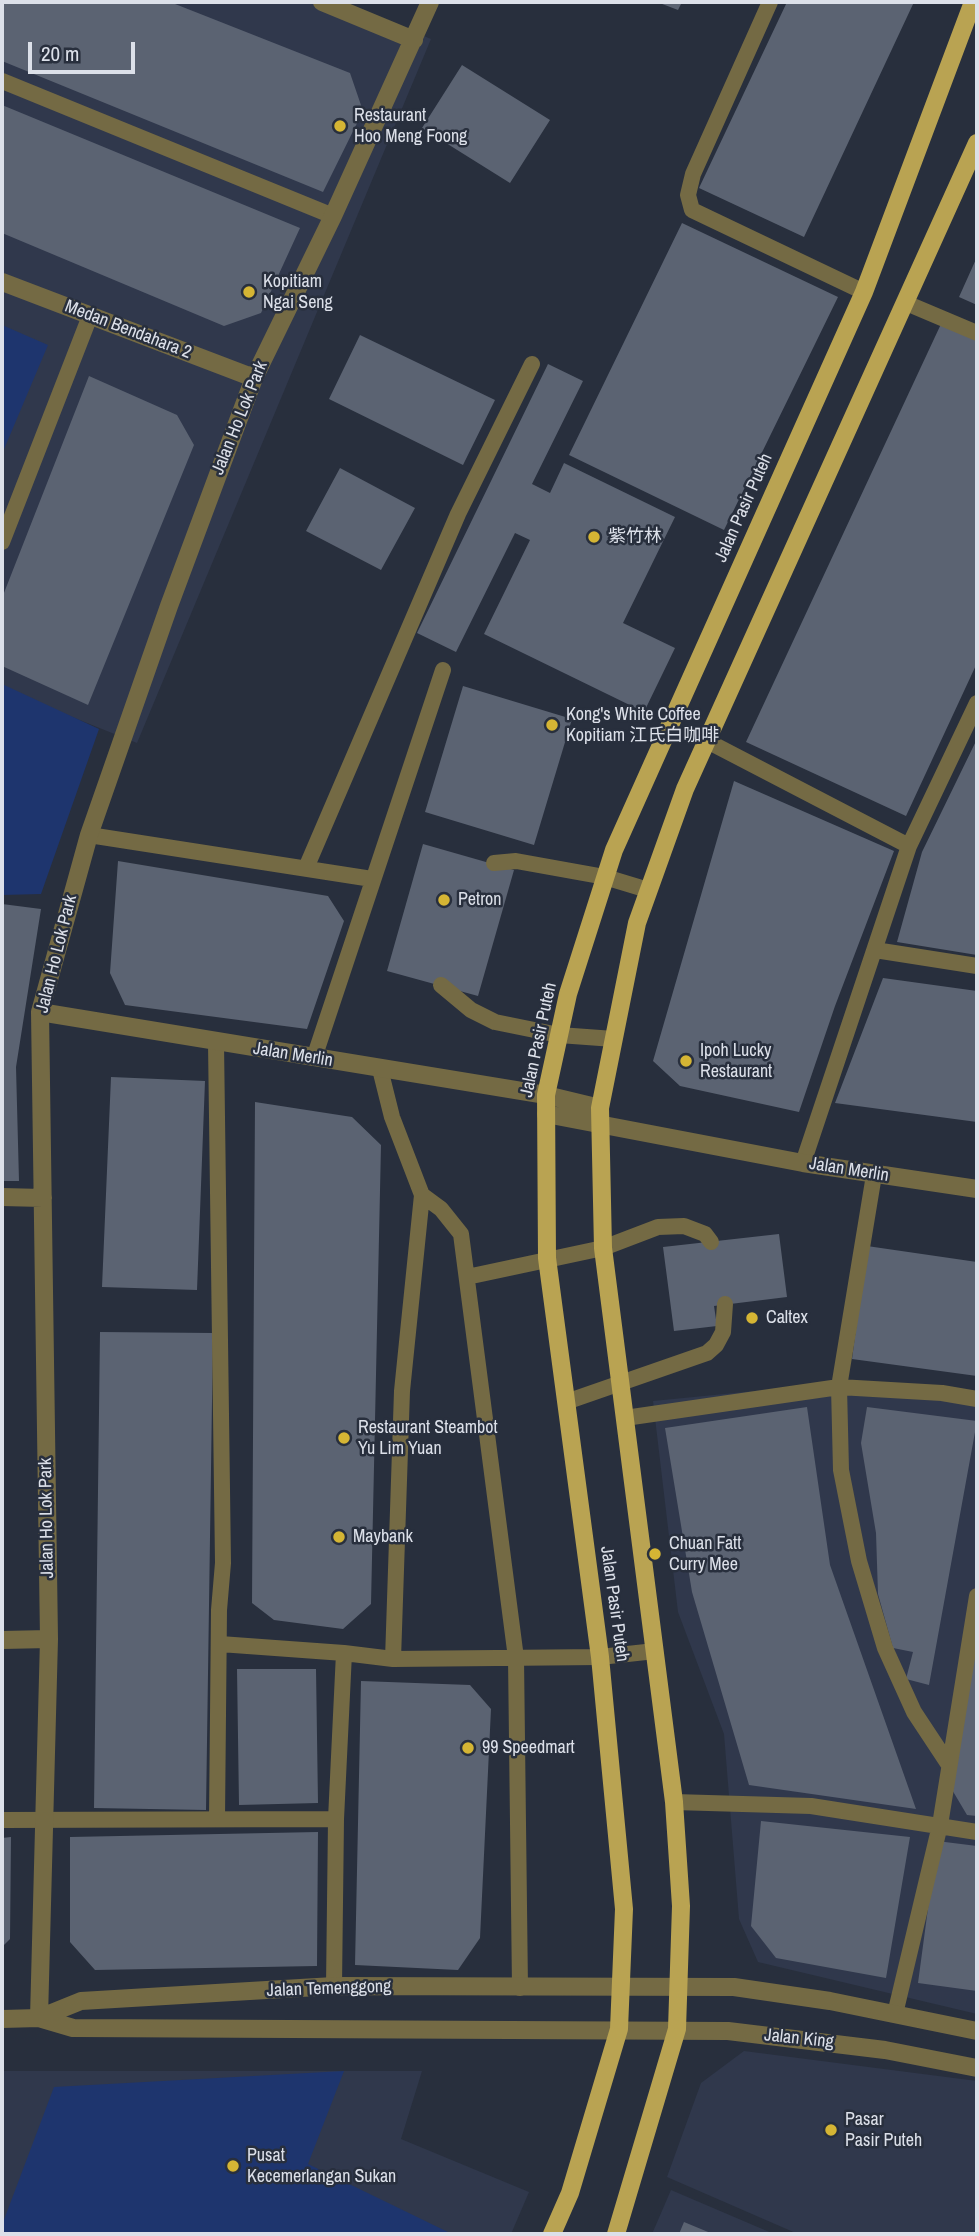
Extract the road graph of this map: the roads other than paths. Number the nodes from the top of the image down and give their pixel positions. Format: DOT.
graph roads {
  1 [pos="323,2"];
  2 [pos="430,2"];
  3 [pos="770,2"];
  4 [pos="973,2"];
  5 [pos="414,40"];
  6 [pos="2,81"];
  7 [pos="977,143"];
  8 [pos="333,216"];
  9 [pos="2,282"];
  10 [pos="864,292"];
  11 [pos="906,303"];
  12 [pos="90,316"];
  13 [pos="977,333"];
  14 [pos="532,364"];
  15 [pos="254,378"];
  16 [pos="2,542"];
  17 [pos="443,670"];
  18 [pos="977,703"];
  19 [pos="707,741"];
  20 [pos="89,835"];
  21 [pos="909,846"];
  22 [pos="494,863"];
  23 [pos="306,868"];
  24 [pos="606,877"];
  25 [pos="372,879"];
  26 [pos="649,890"];
  27 [pos="875,950"];
  28 [pos="977,966"];
  29 [pos="441,985"];
  30 [pos="40,1012"];
  31 [pos="559,1035"];
  32 [pos="614,1039"];
  33 [pos="216,1043"];
  34 [pos="314,1058"];
  35 [pos="380,1069"];
  36 [pos="546,1095"];
  37 [pos="546,1114"];
  38 [pos="599,1116"];
  39 [pos="803,1163"];
  40 [pos="874,1175"];
  41 [pos="977,1189"];
  42 [pos="422,1195"];
  43 [pos="2,1197"];
  44 [pos="43,1198"];
  45 [pos="711,1242"];
  46 [pos="603,1248"];
  47 [pos="547,1258"];
  48 [pos="467,1277"];
  49 [pos="726,1304"];
  50 [pos="621,1384"];
  51 [pos="839,1387"];
  52 [pos="977,1399"];
  53 [pos="566,1402"];
  54 [pos="625,1418"];
  55 [pos="977,1596"];
  56 [pos="49,1639"];
  57 [pos="2,1640"];
  58 [pos="220,1644"];
  59 [pos="655,1651"];
  60 [pos="344,1653"];
  61 [pos="600,1657"];
  62 [pos="516,1658"];
  63 [pos="393,1659"];
  64 [pos="949,1765"];
  65 [pos="674,1802"];
  66 [pos="217,1819"];
  67 [pos="336,1819"];
  68 [pos="2,1820"];
  69 [pos="45,1820"];
  70 [pos="940,1825"];
  71 [pos="977,1832"];
  72 [pos="334,1986"];
  73 [pos="622,1987"];
  74 [pos="680,1987"];
  75 [pos="520,1988"];
  76 [pos="895,2014"];
  77 [pos="39,2018"];
  78 [pos="2,2019"];
  79 [pos="620,2029"];
  80 [pos="677,2029"];
  81 [pos="977,2031"];
  82 [pos="977,2068"];
  83 [pos="552,2234"];
  84 [pos="616,2234"];
  1 -- 5 [label="street"];
  2 -- 5 [label="street, Jalan Ho Lok Park"];
  3 -- 10 [label="lane"];
  4 -- 10 [label="main road, Jalan Pasir Puteh"];
  5 -- 8 [label="street, Jalan Ho Lok Park"];
  6 -- 8 [label="lane"];
  7 -- 11 [label="main road, Jalan Pasir Puteh"];
  8 -- 15 [label="street, Jalan Ho Lok Park"];
  9 -- 12 [label="street, Medan Bendahara 2"];
  10 -- 24 [label="main road, Jalan Pasir Puteh"];
  11 -- 13 [label="lane"];
  11 -- 19 [label="main road, Jalan Pasir Puteh"];
  12 -- 15 [label="street, Medan Bendahara 2"];
  12 -- 16 [label="lane"];
  14 -- 23 [label="lane"];
  15 -- 20 [label="street, Jalan Ho Lok Park"];
  17 -- 25 [label="lane"];
  18 -- 21 [label="lane"];
  19 -- 21 [label="lane"];
  19 -- 26 [label="main road, Jalan Pasir Puteh"];
  20 -- 23 [label="lane"];
  20 -- 30 [label="street, Jalan Ho Lok Park"];
  21 -- 27 [label="lane"];
  22 -- 24 [label="lane"];
  23 -- 25 [label="lane"];
  24 -- 26 [label="lane"];
  24 -- 31 [label="main road, Jalan Pasir Puteh"];
  25 -- 34 [label="lane"];
  26 -- 32 [label="main road, Jalan Pasir Puteh"];
  27 -- 28 [label="lane"];
  27 -- 39 [label="lane"];
  29 -- 31 [label="lane"];
  30 -- 33 [label="street, Jalan Merlin"];
  30 -- 44 [label="street, Jalan Ho Lok Park"];
  31 -- 32 [label="lane"];
  31 -- 36 [label="main road, Jalan Pasir Puteh"];
  32 -- 38 [label="main road, Jalan Pasir Puteh"];
  33 -- 34 [label="street, Jalan Merlin"];
  33 -- 58 [label="lane"];
  34 -- 35 [label="street, Jalan Merlin"];
  35 -- 36 [label="street, Jalan Merlin"];
  35 -- 42 [label="lane"];
  36 -- 37 [label="main road, Jalan Pasir Puteh"];
  36 -- 38 [label="street, Jalan Merlin"];
  37 -- 38 [label="street"];
  37 -- 47 [label="main road, Jalan Pasir Puteh"];
  38 -- 39 [label="street, Jalan Merlin"];
  38 -- 46 [label="main road, Jalan Pasir Puteh"];
  39 -- 40 [label="street, Jalan Merlin"];
  40 -- 41 [label="street, Jalan Merlin"];
  40 -- 51 [label="lane"];
  42 -- 48 [label="lane"];
  42 -- 63 [label="lane"];
  43 -- 44 [label="street"];
  44 -- 56 [label="street, Jalan Ho Lok Park"];
  45 -- 46 [label="lane"];
  46 -- 47 [label="lane"];
  46 -- 50 [label="main road, Jalan Pasir Puteh"];
  47 -- 48 [label="lane"];
  47 -- 53 [label="main road, Jalan Pasir Puteh"];
  48 -- 62 [label="lane"];
  49 -- 50 [label="lane"];
  50 -- 53 [label="lane"];
  50 -- 54 [label="main road, Jalan Pasir Puteh"];
  51 -- 52 [label="lane"];
  51 -- 54 [label="lane"];
  51 -- 64 [label="lane"];
  53 -- 61 [label="main road, Jalan Pasir Puteh"];
  54 -- 59 [label="main road, Jalan Pasir Puteh"];
  55 -- 64 [label="lane"];
  56 -- 57 [label="street"];
  56 -- 69 [label="street, Jalan Ho Lok Park"];
  58 -- 60 [label="lane"];
  58 -- 66 [label="lane"];
  59 -- 61 [label="lane"];
  59 -- 65 [label="main road, Jalan Pasir Puteh"];
  60 -- 63 [label="lane"];
  60 -- 67 [label="lane"];
  61 -- 62 [label="lane"];
  61 -- 73 [label="main road, Jalan Pasir Puteh"];
  62 -- 63 [label="lane"];
  62 -- 75 [label="lane"];
  64 -- 70 [label="lane"];
  65 -- 70 [label="lane"];
  65 -- 74 [label="main road, Jalan Pasir Puteh"];
  66 -- 67 [label="lane"];
  66 -- 69 [label="lane"];
  67 -- 72 [label="lane"];
  68 -- 69 [label="lane"];
  69 -- 77 [label="street, Jalan Ho Lok Park"];
  70 -- 71 [label="lane"];
  70 -- 76 [label="lane"];
  72 -- 75 [label="street, Jalan Temenggong"];
  72 -- 77 [label="street, Jalan Temenggong"];
  73 -- 74 [label="street, Jalan Temenggong"];
  73 -- 75 [label="street, Jalan Temenggong"];
  73 -- 79 [label="main road, Jalan Pasir Puteh"];
  74 -- 76 [label="street"];
  74 -- 80 [label="main road, Jalan Pasir Puteh"];
  76 -- 81 [label="street"];
  77 -- 78 [label="street, Jalan Temenggong"];
  77 -- 79 [label="street, Jalan Temenggong"];
  79 -- 80 [label="street, Jalan King"];
  79 -- 83 [label="main road, Jalan Pasir Puteh"];
  80 -- 82 [label="street, Jalan King"];
  80 -- 84 [label="main road, Jalan Pasir Puteh"];
}
